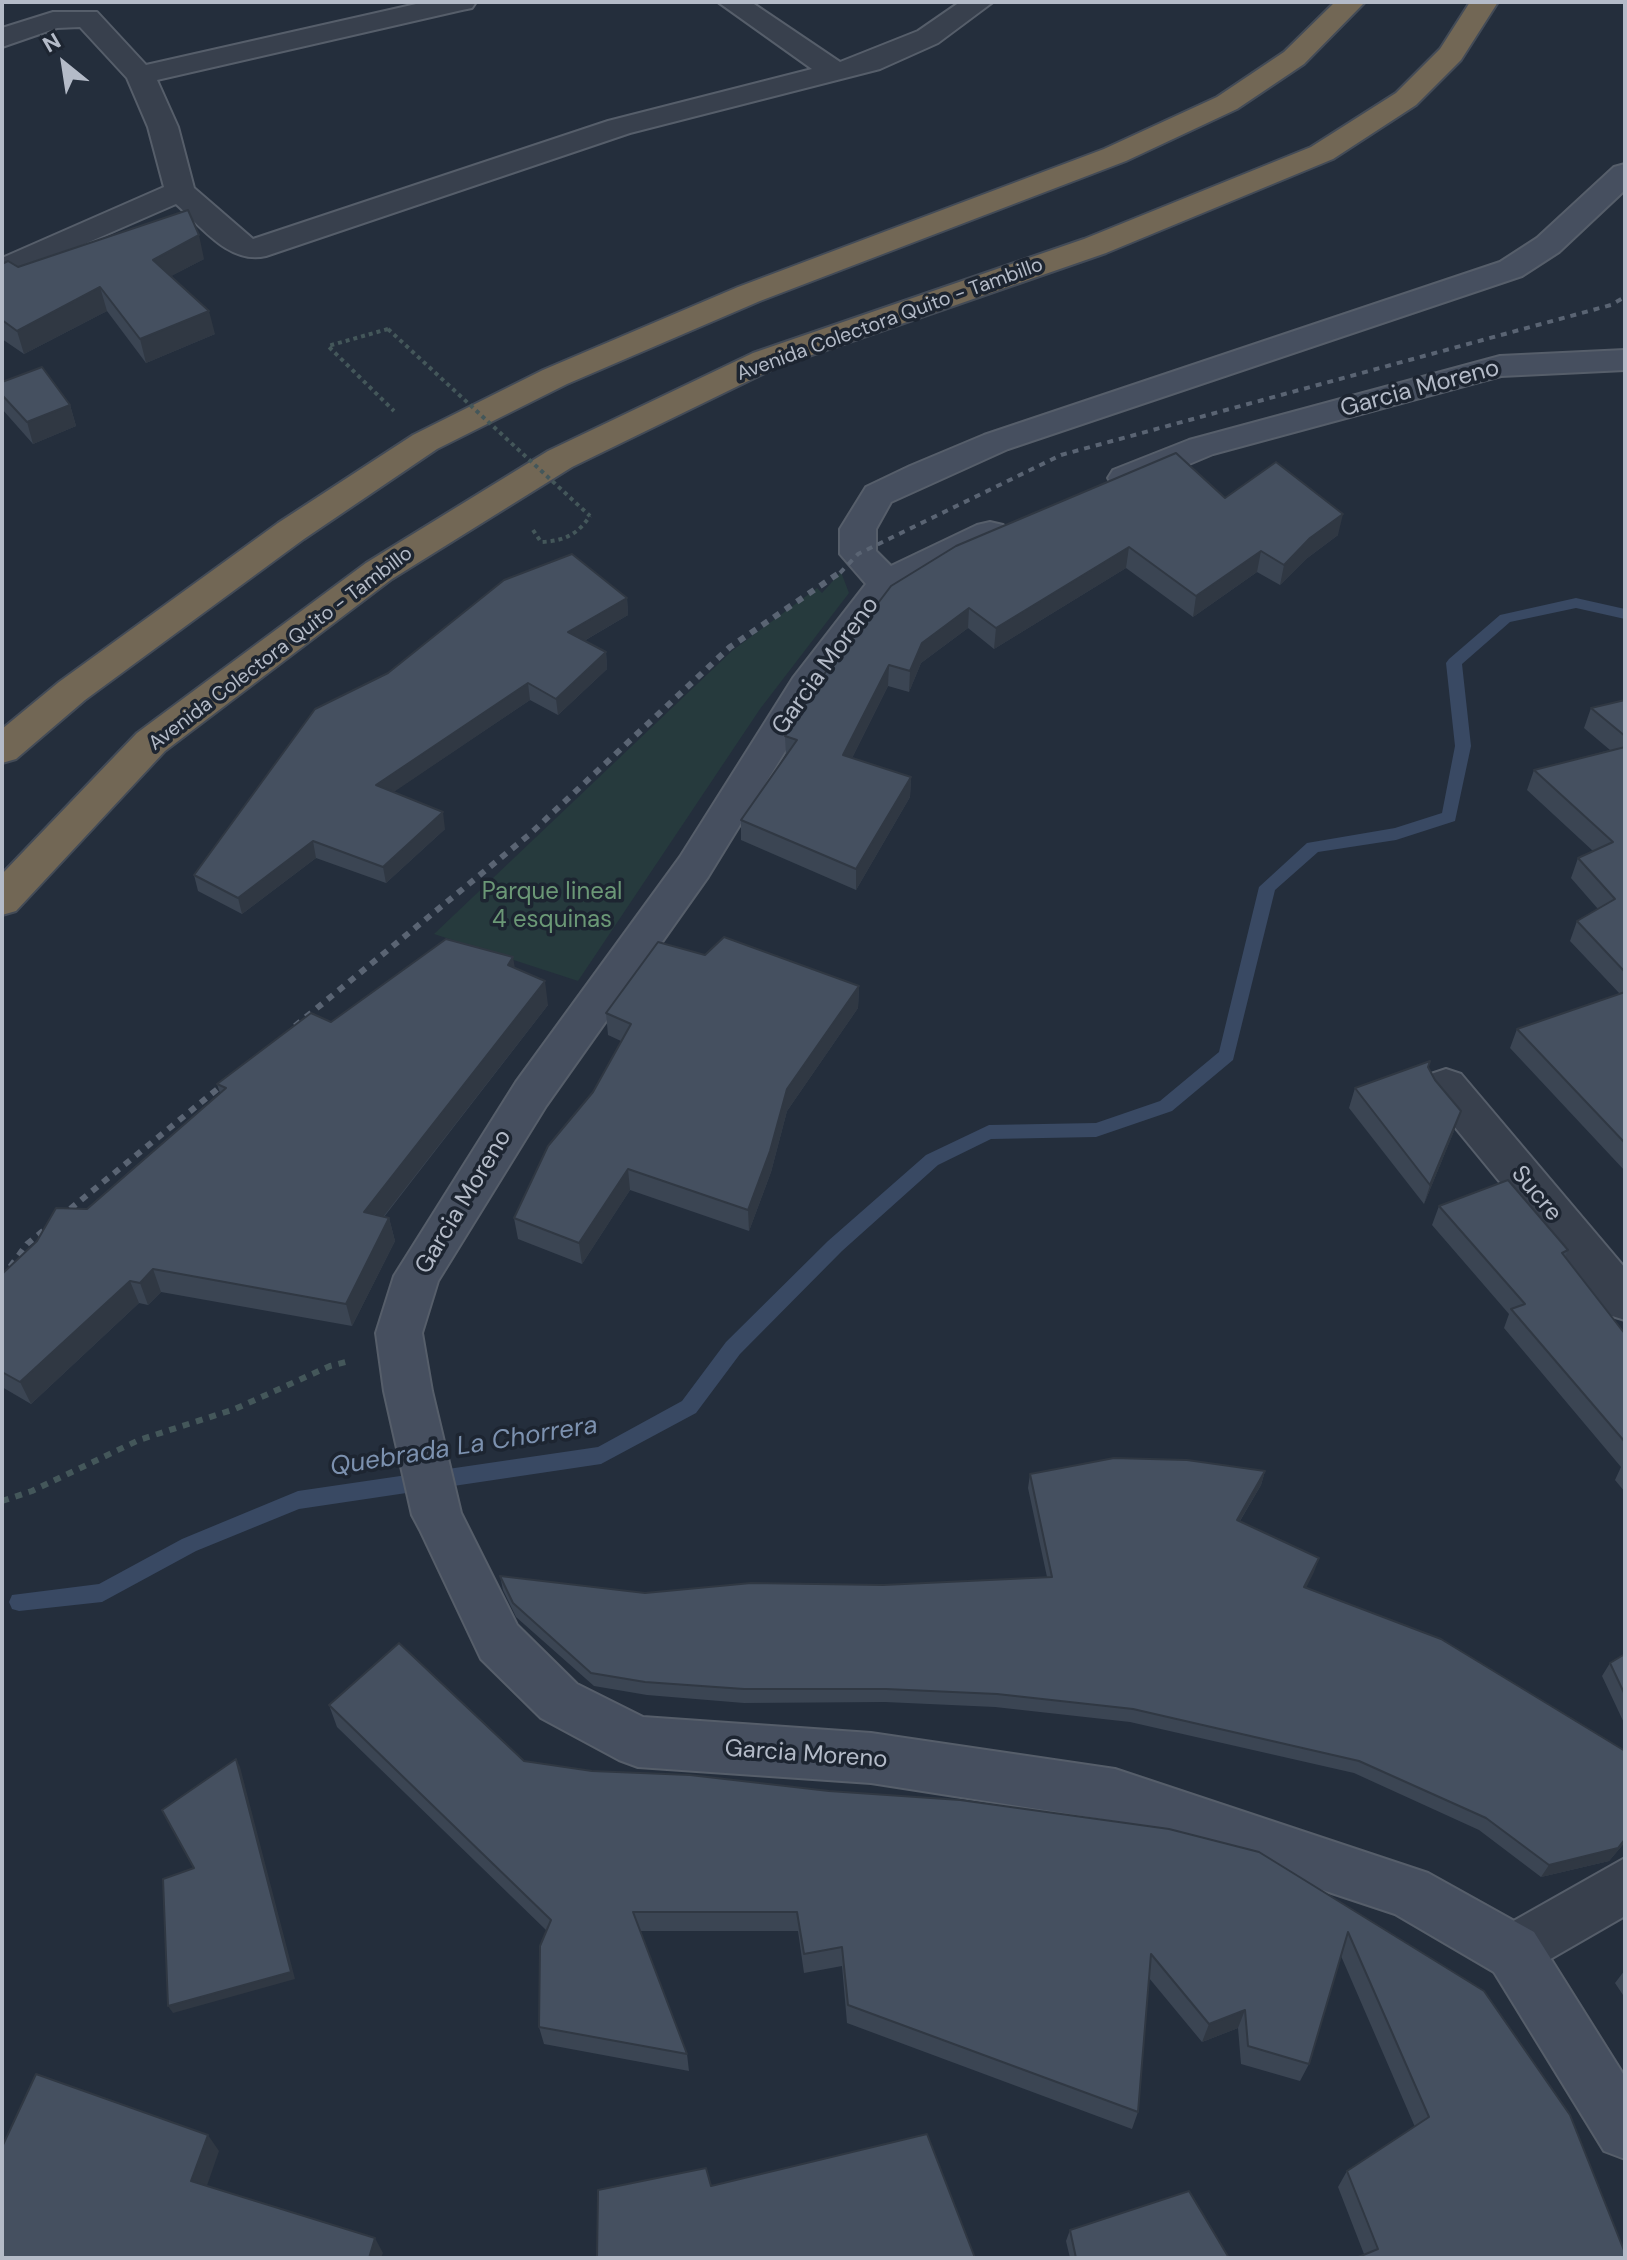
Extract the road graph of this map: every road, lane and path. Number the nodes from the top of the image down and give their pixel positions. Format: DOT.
graph roads {
  1 [pos="462,2"];
  2 [pos="732,2"];
  3 [pos="979,2"];
  4 [pos="1351,2"];
  5 [pos="1484,2"];
  6 [pos="2,38"];
  7 [pos="836,72"];
  8 [pos="140,75"];
  9 [pos="1625,173"];
  10 [pos="180,191"];
  11 [pos="2,270"];
  12 [pos="1625,360"];
  13 [pos="425,442"];
  14 [pos="1099,489"];
  15 [pos="1027,518"];
  16 [pos="541,542"];
  17 [pos="886,583"];
  18 [pos="2,750"];
  19 [pos="2,900"];
  20 [pos="1446,1086"];
  21 [pos="1625,1301"];
  22 [pos="405,1370"];
  23 [pos="2,1501"];
  24 [pos="1625,1885"];
  25 [pos="1514,1952"];
  26 [pos="1625,2130"];
  1 -- 8 [label="street"];
  2 -- 7 [label="street"];
  3 -- 7 [label="street"];
  4 -- 13 [label="highway"];
  5 -- 19 [label="highway, Avenida Colectora Quito - Tambillo"];
  6 -- 8 [label="street"];
  7 -- 10 [label="street"];
  8 -- 10 [label="street"];
  9 -- 17 [label="street"];
  10 -- 11 [label="street"];
  12 -- 14 [label="street, Garcia Moreno"];
  13 -- 16 [label="path, bridge"];
  13 -- 18 [label="highway"];
  15 -- 17 [label="street, Garcia Moreno"];
  17 -- 22 [label="street, Garcia Moreno"];
  20 -- 21 [label="street, Sucre"];
  22 -- 23 [label="path"];
  22 -- 25 [label="street, Garcia Moreno"];
  24 -- 25 [label="street"];
  25 -- 26 [label="street, Garcia Moreno"];
}
